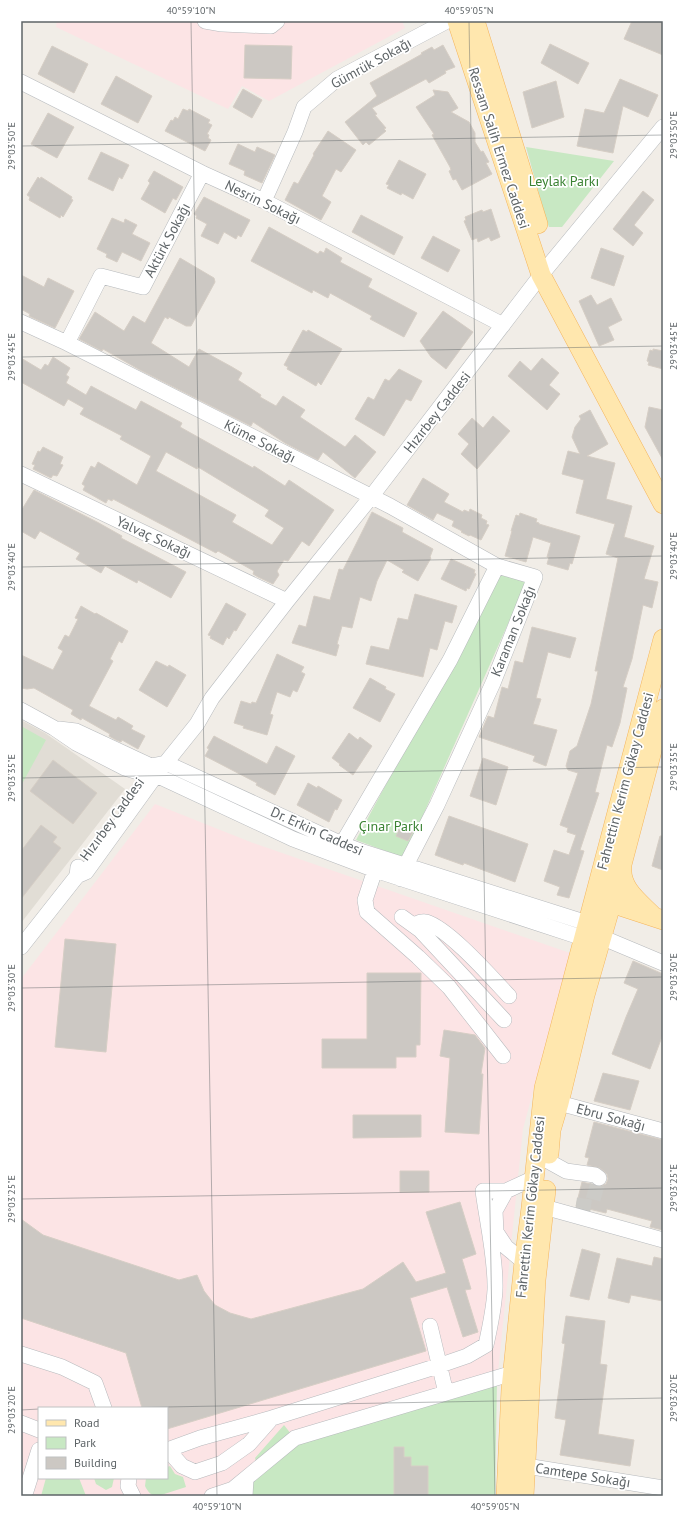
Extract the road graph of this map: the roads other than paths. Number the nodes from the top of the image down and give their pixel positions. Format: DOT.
graph roads {
  1 [pos="205,21"];
  2 [pos="277,21"];
  3 [pos="447,21"];
  4 [pos="457,21"];
  5 [pos="475,21"];
  6 [pos="24,89"];
  7 [pos="663,127"];
  8 [pos="202,174"];
  9 [pos="264,201"];
  10 [pos="541,275"];
  11 [pos="21,322"];
  12 [pos="503,325"];
  13 [pos="68,343"];
  14 [pos="21,474"];
  15 [pos="658,494"];
  16 [pos="371,497"];
  17 [pos="663,504"];
  18 [pos="497,566"];
  19 [pos="287,600"];
  20 [pos="663,639"];
  21 [pos="212,698"];
  22 [pos="663,708"];
  23 [pos="21,710"];
  24 [pos="166,763"];
  25 [pos="151,772"];
  26 [pos="342,844"];
  27 [pos="377,864"];
  28 [pos="622,864"];
  29 [pos="403,872"];
  30 [pos="611,903"];
  31 [pos="658,919"];
  32 [pos="592,936"];
  33 [pos="21,947"];
  34 [pos="445,957"];
  35 [pos="663,963"];
  36 [pos="434,972"];
  37 [pos="509,996"];
  38 [pos="504,1020"];
  39 [pos="503,1056"];
  40 [pos="559,1102"];
  41 [pos="663,1131"];
  42 [pos="548,1161"];
  43 [pos="534,1178"];
  44 [pos="599,1178"];
  45 [pos="506,1191"];
  46 [pos="576,1205"];
  47 [pos="553,1210"];
  48 [pos="663,1240"];
  49 [pos="524,1262"];
  50 [pos="430,1326"];
  51 [pos="21,1354"];
  52 [pos="438,1366"];
  53 [pos="513,1373"];
  54 [pos="446,1393"];
  55 [pos="104,1407"];
  56 [pos="272,1418"];
  57 [pos="21,1423"];
  58 [pos="38,1430"];
  59 [pos="168,1450"];
  60 [pos="38,1453"];
  61 [pos="526,1466"];
  62 [pos="129,1479"];
  63 [pos="246,1479"];
  64 [pos="663,1488"];
  65 [pos="21,1491"];
  66 [pos="133,1496"];
  67 [pos="212,1496"];
  68 [pos="245,1496"];
  69 [pos="506,1496"];
  70 [pos="524,1496"];
  1 -- 2 [label="street"];
  3 -- 9 [label="street, Gümrük Sokağı"];
  4 -- 10 [label="main road, Ressam Salih Ermez Caddesi"];
  5 -- 10 [label="main road, Ressam Salih Ermez Caddesi"];
  6 -- 8 [label="street, Nesrin Sokağı"];
  7 -- 10 [label="street, Hızırbey Caddesi"];
  8 -- 9 [label="street, Nesrin Sokağı"];
  8 -- 13 [label="street, Aktürk Sokağı"];
  9 -- 12 [label="street, Nesrin Sokağı"];
  10 -- 12 [label="street, Hızırbey Caddesi"];
  10 -- 15 [label="main road, Ressam Salih Ermez Caddesi"];
  11 -- 13 [label="street, Küme Sokağı"];
  12 -- 16 [label="street, Hızırbey Caddesi"];
  13 -- 16 [label="street, Küme Sokağı"];
  14 -- 19 [label="street, Yalvaç Sokağı"];
  15 -- 17 [label="main road, Ressam Salih Ermez Caddesi"];
  16 -- 18 [label="street, Küme Sokağı"];
  16 -- 19 [label="street, Hızırbey Caddesi"];
  18 -- 26 [label="street"];
  18 -- 29 [label="street, Karaman Sokağı"];
  19 -- 21 [label="street, Hızırbey Caddesi"];
  20 -- 32 [label="main road, Fahrettin Kerim Gökay Caddesi"];
  21 -- 24 [label="street, Hızırbey Caddesi"];
  21 -- 25 [label="street, Hızırbey Caddesi"];
  22 -- 28 [label="main road, Fahrettin Kerim Gökay Caddesi"];
  23 -- 25 [label="street, Dr. Erkin Caddesi"];
  24 -- 25 [label="street, Hızırbey Caddesi"];
  24 -- 26 [label="street, Dr. Erkin Caddesi"];
  25 -- 27 [label="street, Dr. Erkin Caddesi"];
  25 -- 33 [label="street, Hızırbey Caddesi"];
  26 -- 27 [label="street, Dr. Erkin Caddesi"];
  27 -- 29 [label="street, Dr. Erkin Caddesi"];
  27 -- 36 [label="street"];
  28 -- 30 [label="main road, Fahrettin Kerim Gökay Caddesi"];
  28 -- 31 [label="main road"];
  29 -- 32 [label="street, Dr. Erkin Caddesi"];
  30 -- 31 [label="main road"];
  30 -- 32 [label="main road"];
  31 -- 32 [label="main road"];
  32 -- 35 [label="street, Dr. Erkin Caddesi"];
  32 -- 40 [label="main road, Fahrettin Kerim Gökay Caddesi"];
  32 -- 43 [label="main road, Fahrettin Kerim Gökay Caddesi"];
  34 -- 36 [label="street"];
  34 -- 37 [label="street"];
  34 -- 38 [label="street"];
  36 -- 39 [label="street"];
  40 -- 41 [label="street, Ebru Sokağı"];
  40 -- 42 [label="main road, Fahrettin Kerim Gökay Caddesi"];
  42 -- 44 [label="street"];
  42 -- 47 [label="main road, Fahrettin Kerim Gökay Caddesi"];
  43 -- 45 [label="street"];
  43 -- 49 [label="main road, Fahrettin Kerim Gökay Caddesi"];
  45 -- 49 [label="street"];
  45 -- 52 [label="street"];
  46 -- 47 [label="street"];
  47 -- 48 [label="street"];
  47 -- 61 [label="main road, Fahrettin Kerim Gökay Caddesi"];
  49 -- 53 [label="main road, Fahrettin Kerim Gökay Caddesi"];
  50 -- 52 [label="street"];
  51 -- 55 [label="street"];
  52 -- 54 [label="street"];
  52 -- 56 [label="street"];
  53 -- 54 [label="street"];
  53 -- 69 [label="main road, Fahrettin Kerim Gökay Caddesi"];
  54 -- 63 [label="street"];
  56 -- 59 [label="street"];
  56 -- 59 [label="street"];
  57 -- 58 [label="street"];
  60 -- 65 [label="street"];
  61 -- 64 [label="street, Camtepe Sokağı"];
  61 -- 70 [label="main road, Fahrettin Kerim Gökay Caddesi"];
  62 -- 66 [label="street"];
  63 -- 67 [label="street"];
  63 -- 68 [label="street"];
}
